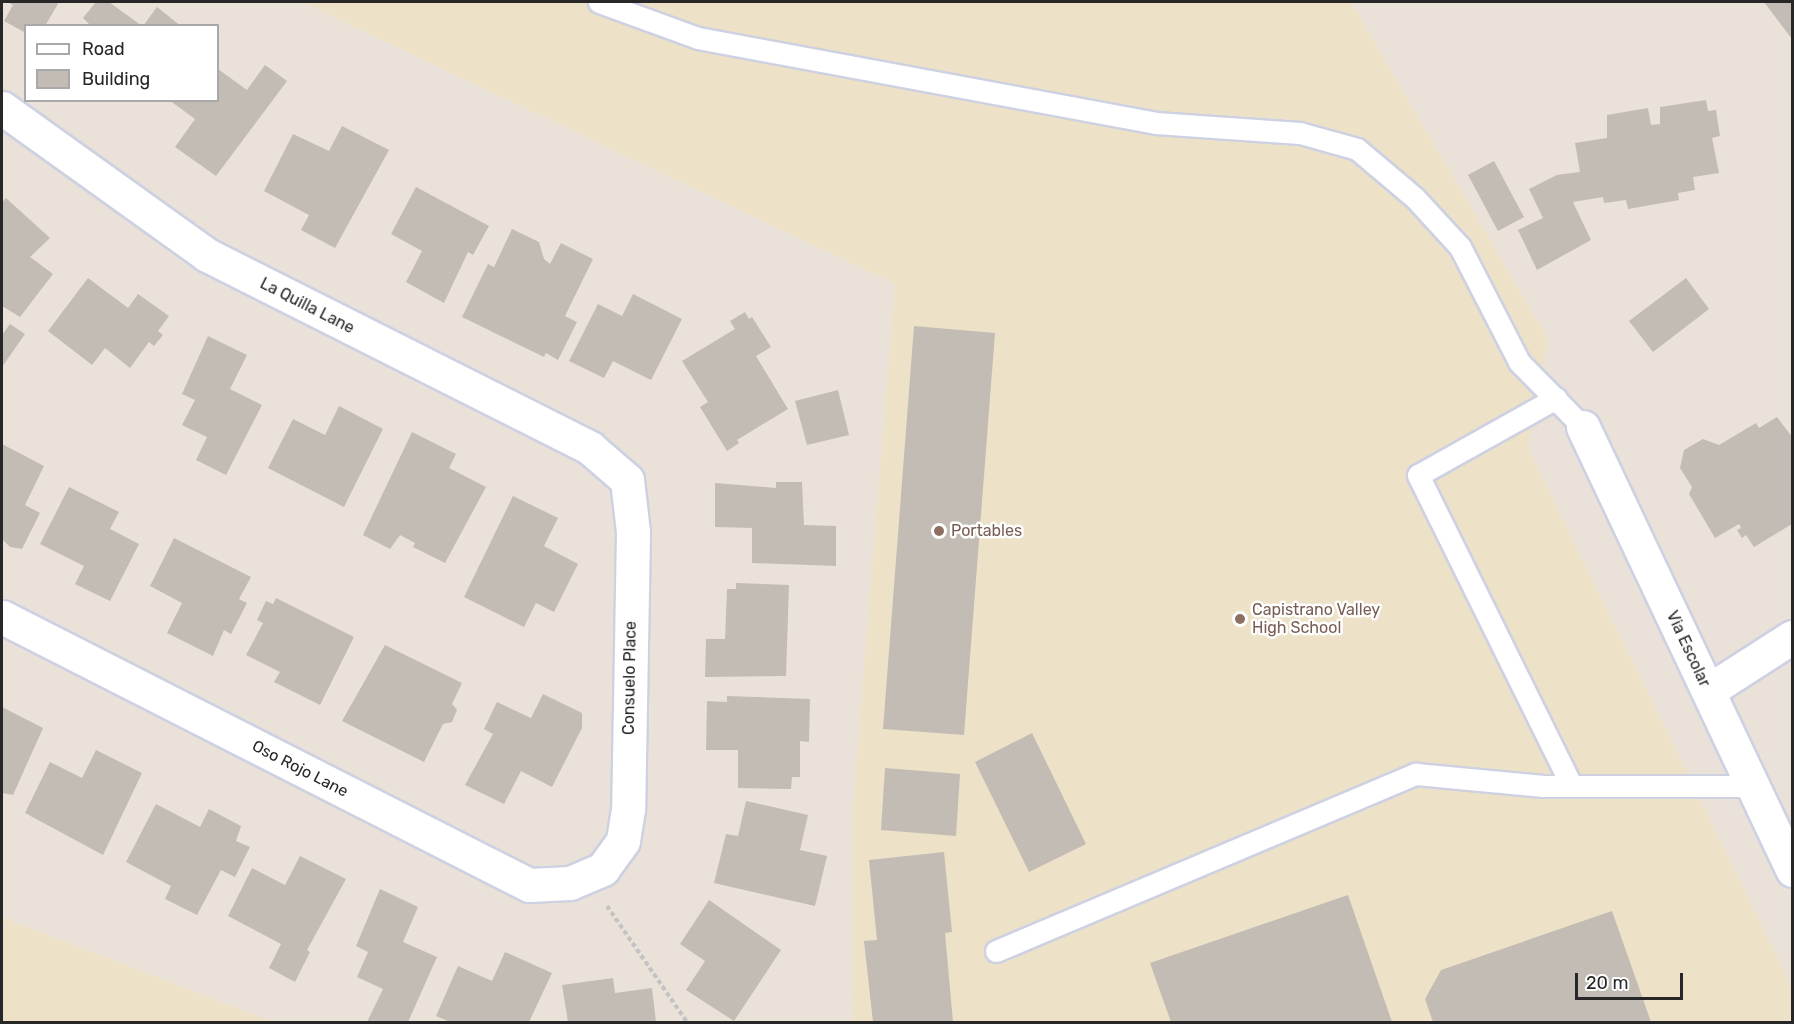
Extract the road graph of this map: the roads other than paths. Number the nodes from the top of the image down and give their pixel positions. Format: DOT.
graph roads {
  1 [pos="599,2"];
  2 [pos="2,108"];
  3 [pos="1556,398"];
  4 [pos="1583,427"];
  5 [pos="627,480"];
  6 [pos="2,617"];
  7 [pos="1792,637"];
  8 [pos="1708,691"];
  9 [pos="1572,786"];
  10 [pos="1753,786"];
  11 [pos="1792,870"];
  12 [pos="594,872"];
  13 [pos="996,951"];
  1 -- 3 [label="lane"];
  2 -- 5 [label="street, La Quilla Lane"];
  3 -- 4 [label="lane"];
  3 -- 9 [label="lane"];
  4 -- 8 [label="street, Via Escolar"];
  5 -- 12 [label="street, Consuelo Place"];
  6 -- 12 [label="street, Oso Rojo Lane"];
  7 -- 8 [label="street"];
  8 -- 10 [label="street, Via Escolar"];
  9 -- 10 [label="lane"];
  9 -- 13 [label="lane"];
  10 -- 11 [label="street, Via Escolar"];
}
